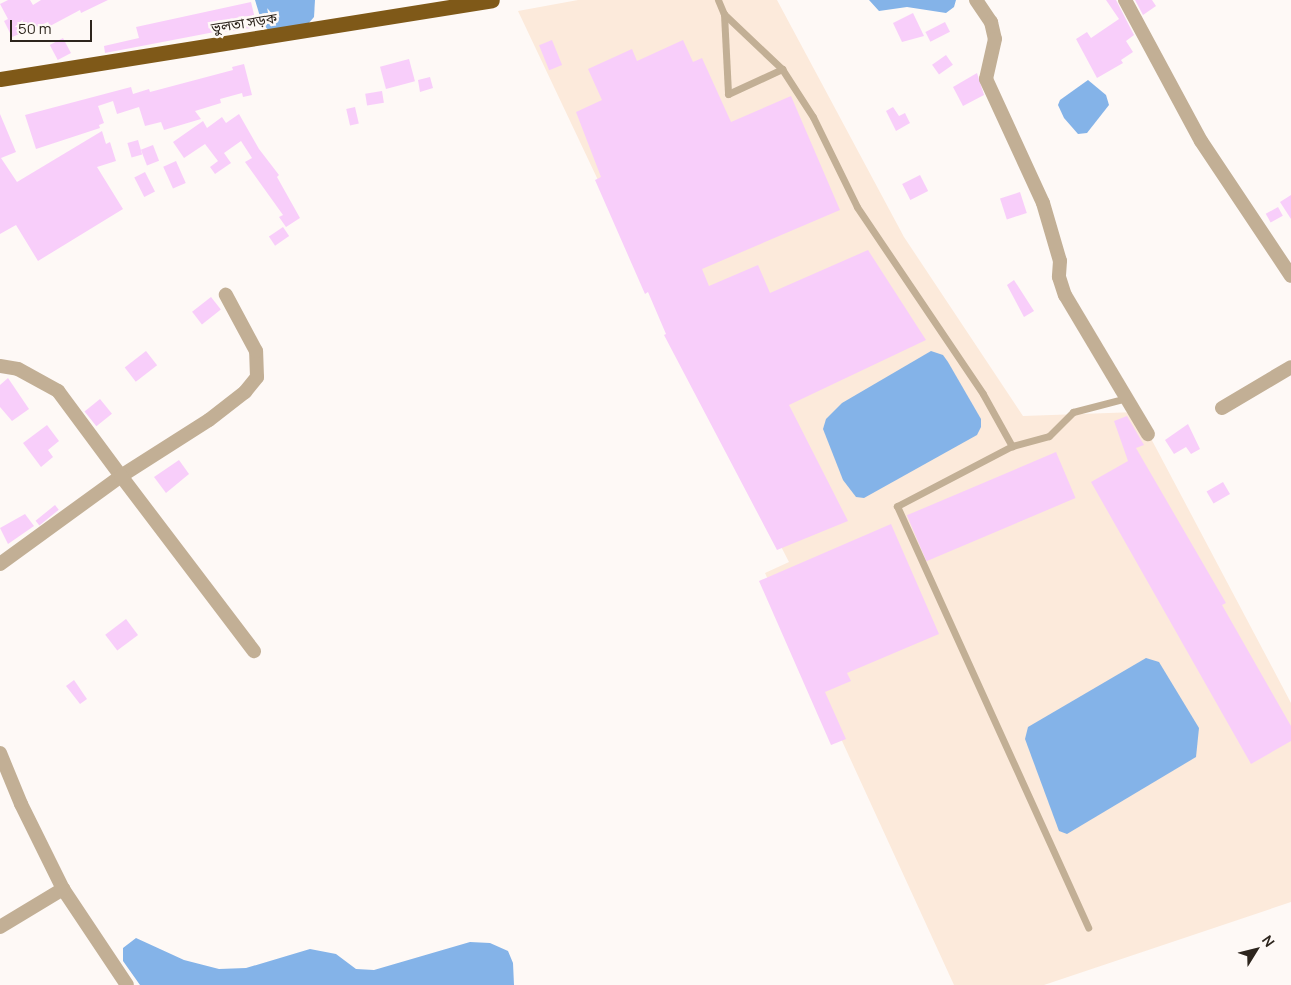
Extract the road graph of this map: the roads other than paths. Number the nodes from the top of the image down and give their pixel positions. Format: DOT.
graph roads {
  1 [pos="492,0"];
  2 [pos="718,0"];
  3 [pos="976,0"];
  4 [pos="1125,0"];
  5 [pos="437,4"];
  6 [pos="724,14"];
  7 [pos="782,69"];
  8 [pos="0,78"];
  9 [pos="1291,276"];
  10 [pos="226,295"];
  11 [pos="0,366"];
  12 [pos="1291,367"];
  13 [pos="1127,398"];
  14 [pos="1222,408"];
  15 [pos="1148,434"];
  16 [pos="1012,446"];
  17 [pos="122,476"];
  18 [pos="0,564"];
  19 [pos="254,651"];
  20 [pos="0,753"];
  21 [pos="63,889"];
  22 [pos="0,927"];
  23 [pos="1088,928"];
  24 [pos="127,985"];
  1 -- 5 [label="highway, ভুলতা সড়ক"];
  2 -- 6 [label="lane"];
  3 -- 13 [label="street"];
  4 -- 9 [label="street"];
  5 -- 8 [label="highway, ভুলতা সড়ক"];
  6 -- 7 [label="lane"];
  6 -- 7 [label="lane"];
  7 -- 16 [label="lane"];
  10 -- 17 [label="street"];
  11 -- 17 [label="street"];
  12 -- 14 [label="street"];
  13 -- 15 [label="street"];
  13 -- 16 [label="lane"];
  16 -- 23 [label="lane"];
  17 -- 18 [label="street"];
  17 -- 19 [label="street"];
  20 -- 21 [label="street"];
  21 -- 22 [label="street"];
  21 -- 24 [label="street"];
}
